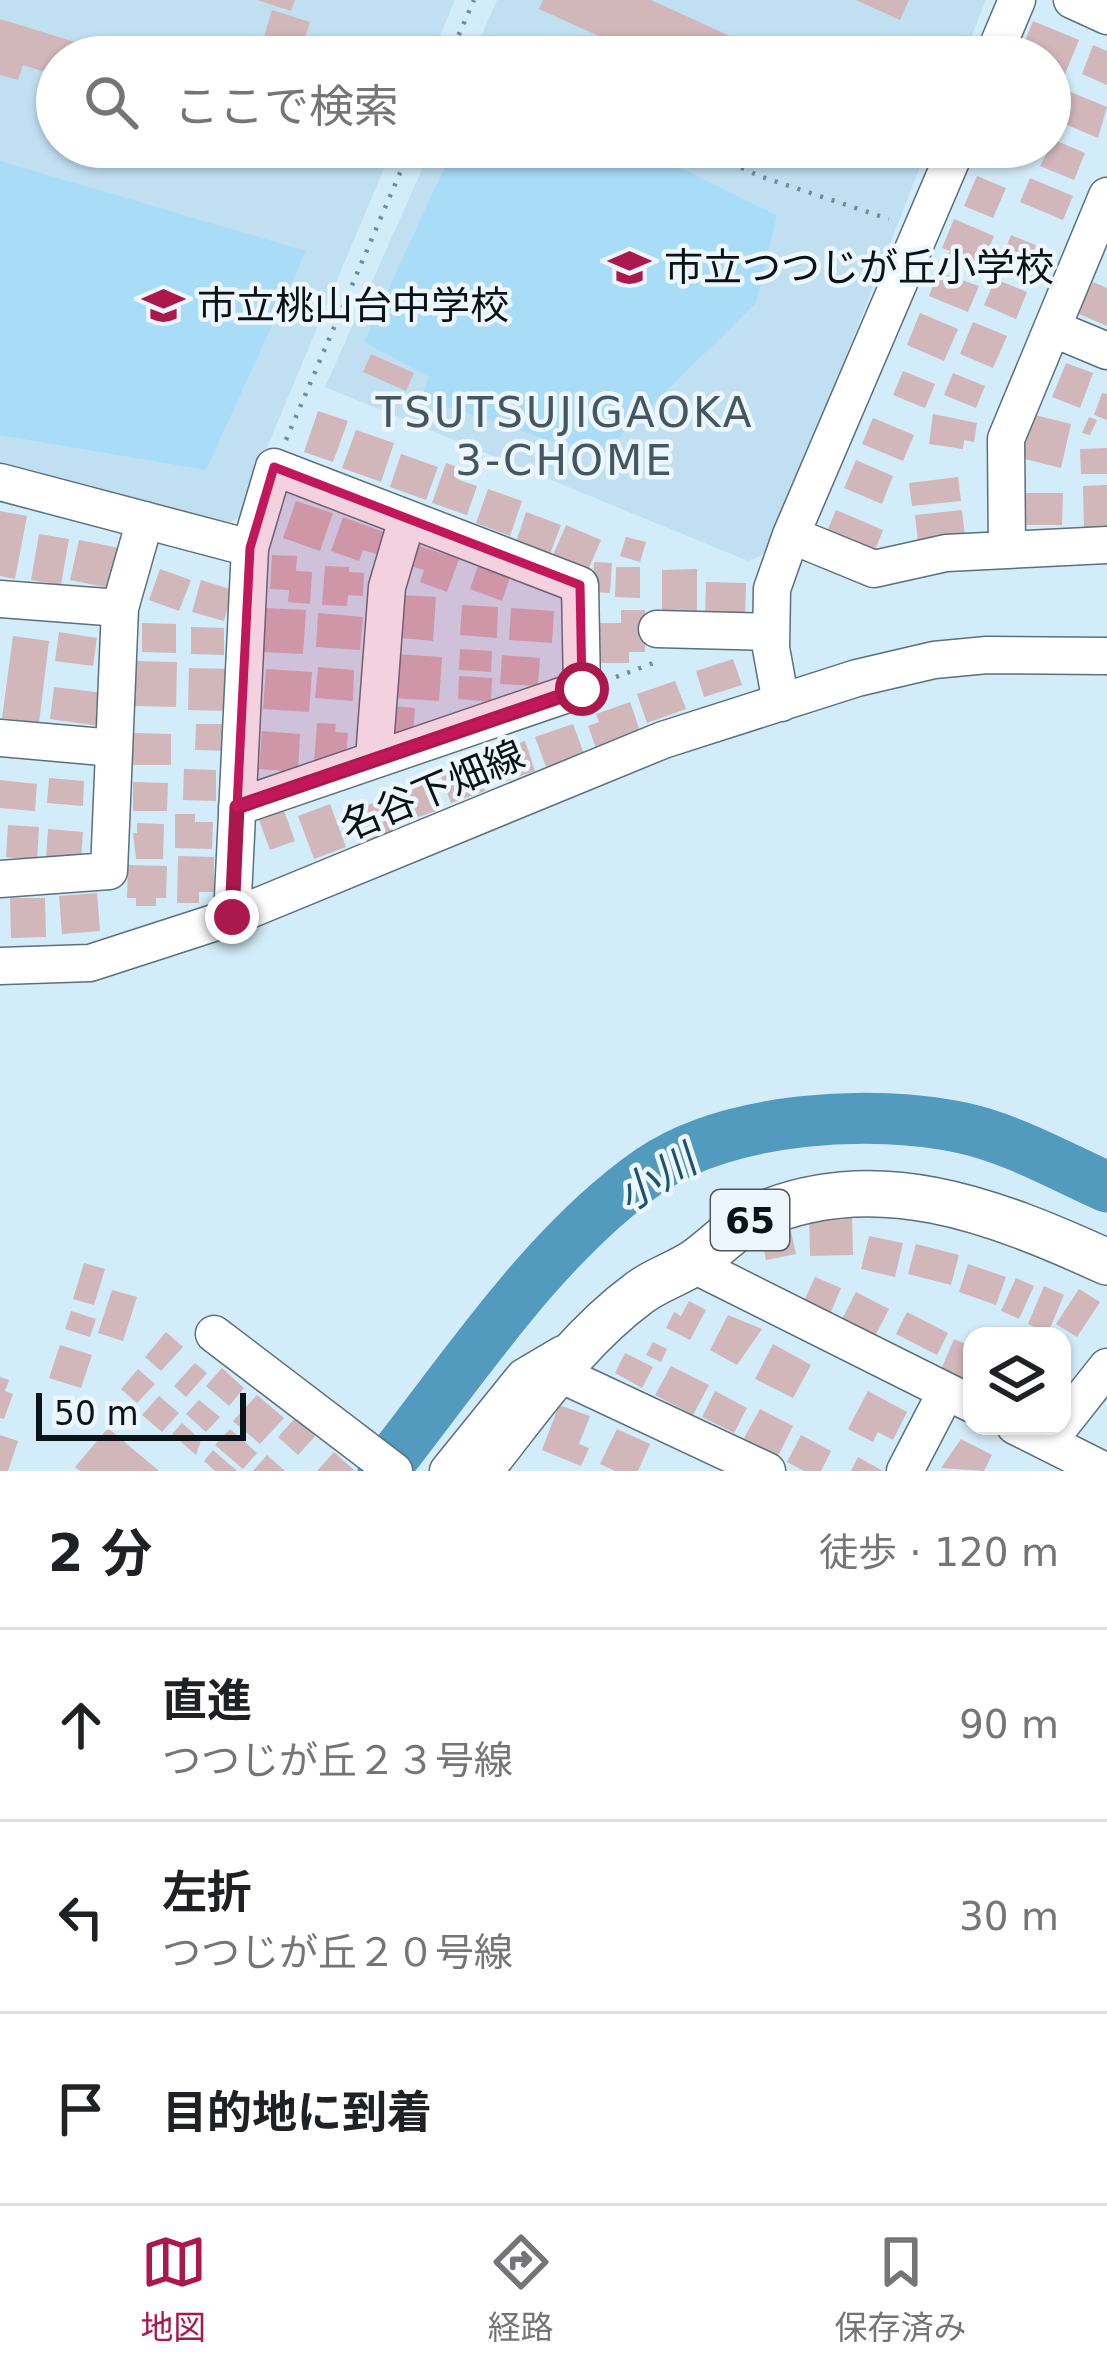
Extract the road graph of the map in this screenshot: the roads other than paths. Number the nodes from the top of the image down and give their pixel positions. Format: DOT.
graph roads {
  1 [pos="1017,0"];
  2 [pos="1072,0"];
  3 [pos="1107,16"];
  4 [pos="1002,36"];
  5 [pos="948,168"];
  6 [pos="1107,196"];
  7 [pos="1052,328"];
  8 [pos="1107,351"];
  9 [pos="0,482"];
  10 [pos="407,519"];
  11 [pos="145,520"];
  12 [pos="790,535"];
  13 [pos="1107,545"];
  14 [pos="250,548"];
  15 [pos="1007,550"];
  16 [pos="0,599"];
  17 [pos="120,608"];
  18 [pos="771,632"];
  19 [pos="679,643"];
  20 [pos="1107,656"];
  21 [pos="781,703"];
  22 [pos="0,738"];
  23 [pos="114,748"];
  24 [pos="374,758"];
  25 [pos="237,807"];
  26 [pos="0,879"];
  27 [pos="232,917"];
  28 [pos="0,966"];
  29 [pos="1107,1262"];
  30 [pos="692,1264"];
  31 [pos="214,1334"];
  32 [pos="570,1358"];
  33 [pos="1105,1369"];
  34 [pos="959,1398"];
  35 [pos="1043,1438"];
  36 [pos="394,1471"];
  37 [pos="448,1471"];
  38 [pos="479,1471"];
  39 [pos="767,1471"];
  40 [pos="905,1471"];
  41 [pos="1105,1471"];
  1 -- 4 [label="street"];
  2 -- 3 [label="street"];
  5 -- 12 [label="street"];
  6 -- 7 [label="street"];
  7 -- 8 [label="street"];
  7 -- 15 [label="street"];
  9 -- 11 [label="street"];
  10 -- 14 [label="street"];
  10 -- 24 [label="street"];
  10 -- 24 [label="street"];
  11 -- 14 [label="street"];
  11 -- 17 [label="street"];
  12 -- 15 [label="street"];
  12 -- 18 [label="street"];
  13 -- 15 [label="street"];
  14 -- 25 [label="street"];
  16 -- 17 [label="street"];
  17 -- 23 [label="street"];
  18 -- 19 [label="street"];
  18 -- 21 [label="street"];
  20 -- 21 [label="street, 名谷下畑線"];
  21 -- 27 [label="street, 名谷下畑線"];
  22 -- 23 [label="street"];
  23 -- 26 [label="street"];
  24 -- 25 [label="street"];
  25 -- 27 [label="street"];
  27 -- 28 [label="street, 名谷下畑線"];
  29 -- 30 [label="main road, 65"];
  30 -- 32 [label="main road, 65"];
  30 -- 34 [label="street"];
  31 -- 36 [label="street"];
  32 -- 37 [label="street"];
  32 -- 38 [label="main road, 65"];
  32 -- 39 [label="street"];
  33 -- 35 [label="street"];
  34 -- 40 [label="street"];
  35 -- 41 [label="street"];
}
